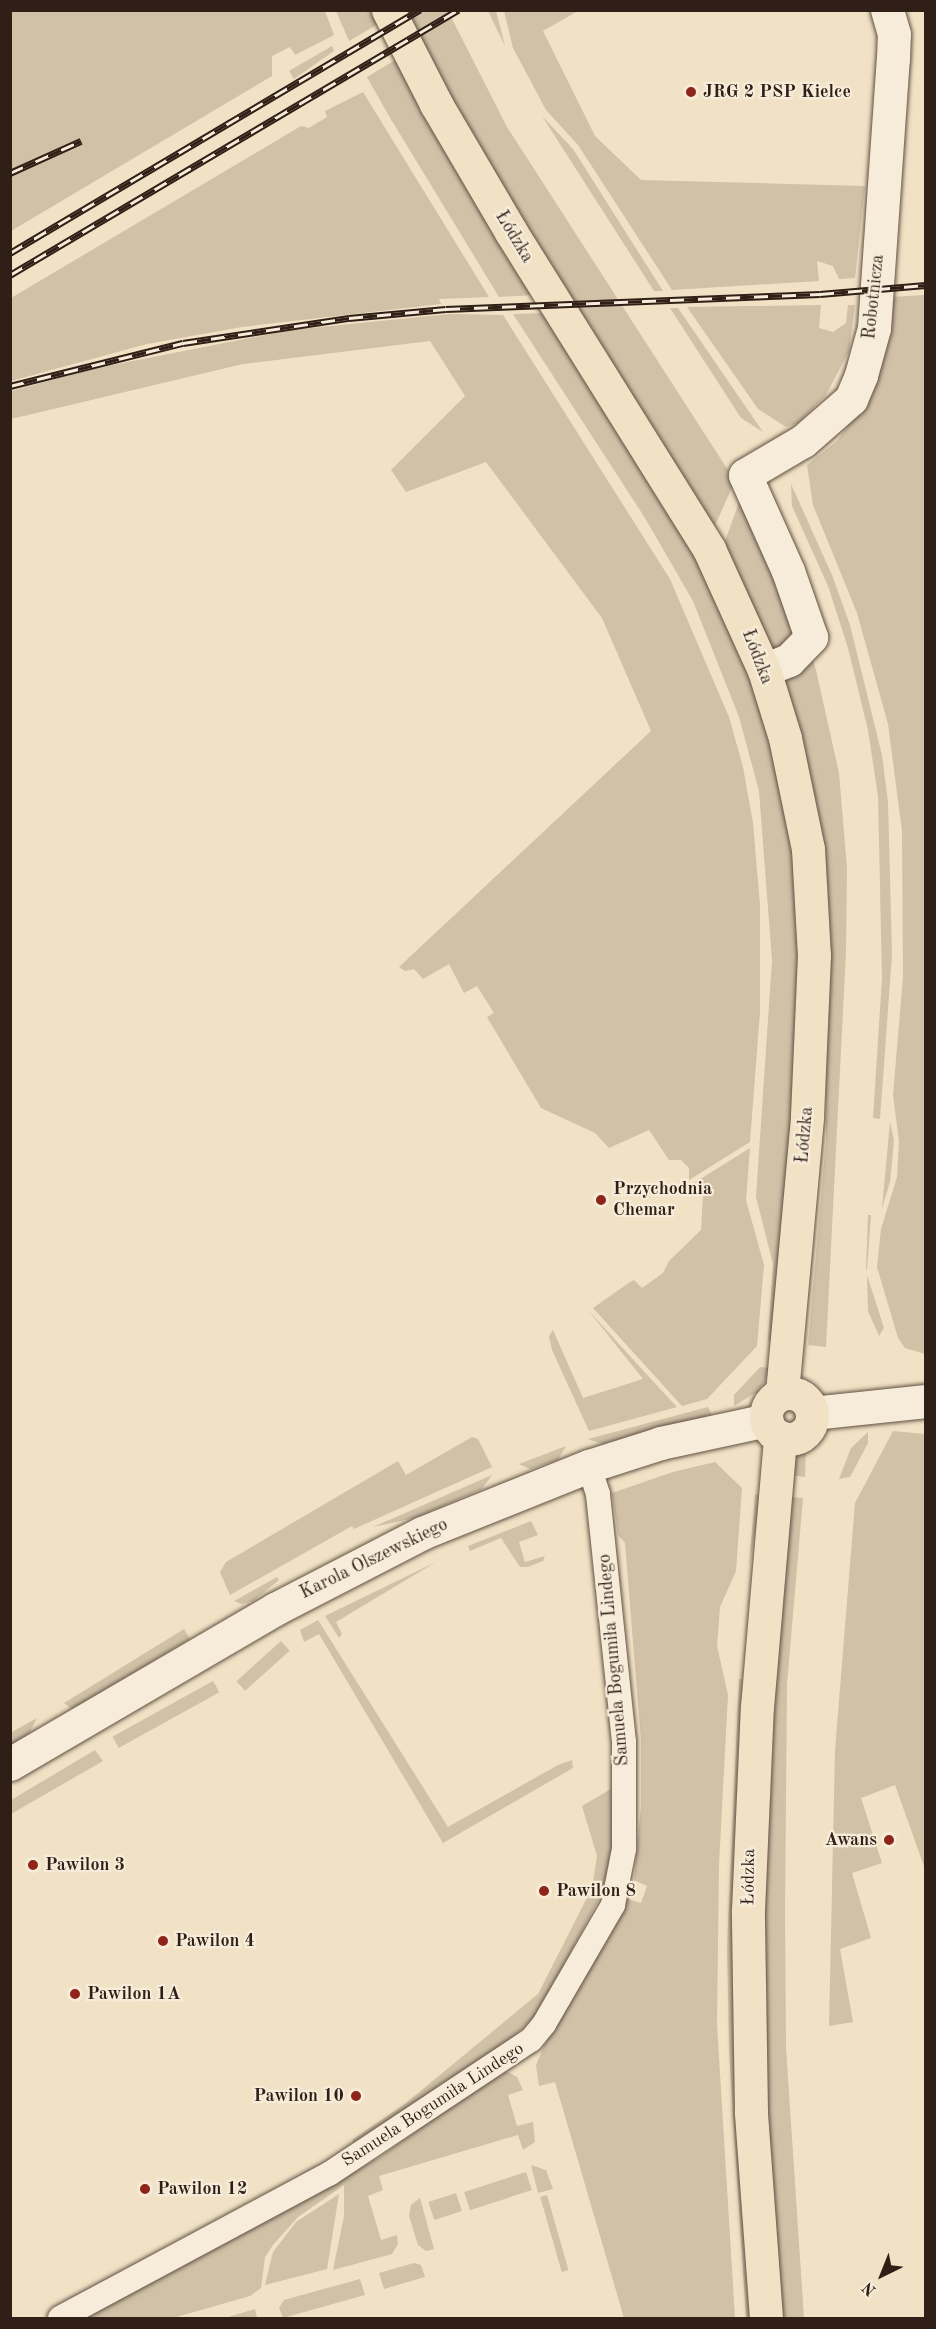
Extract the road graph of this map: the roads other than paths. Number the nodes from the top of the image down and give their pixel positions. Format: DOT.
graph roads {
  1 [pos="388,10"];
  2 [pos="887,10"];
  3 [pos="764,670"];
  4 [pos="926,1401"];
  5 [pos="812,1413"];
  6 [pos="776,1417"];
  7 [pos="589,1466"];
  8 [pos="10,1764"];
  9 [pos="60,2319"];
  10 [pos="766,2319"];
  1 -- 3 [label="main road, Łódzka"];
  2 -- 3 [label="street, Robotnicza"];
  3 -- 6 [label="main road, Łódzka"];
  4 -- 5 [label="street"];
  5 -- 6 [label="main road"];
  6 -- 7 [label="street, Karola Olszewskiego"];
  6 -- 10 [label="main road, Łódzka"];
  7 -- 8 [label="street, Karola Olszewskiego"];
  7 -- 9 [label="street, Samuela Bogumiła Lindego"];
}
